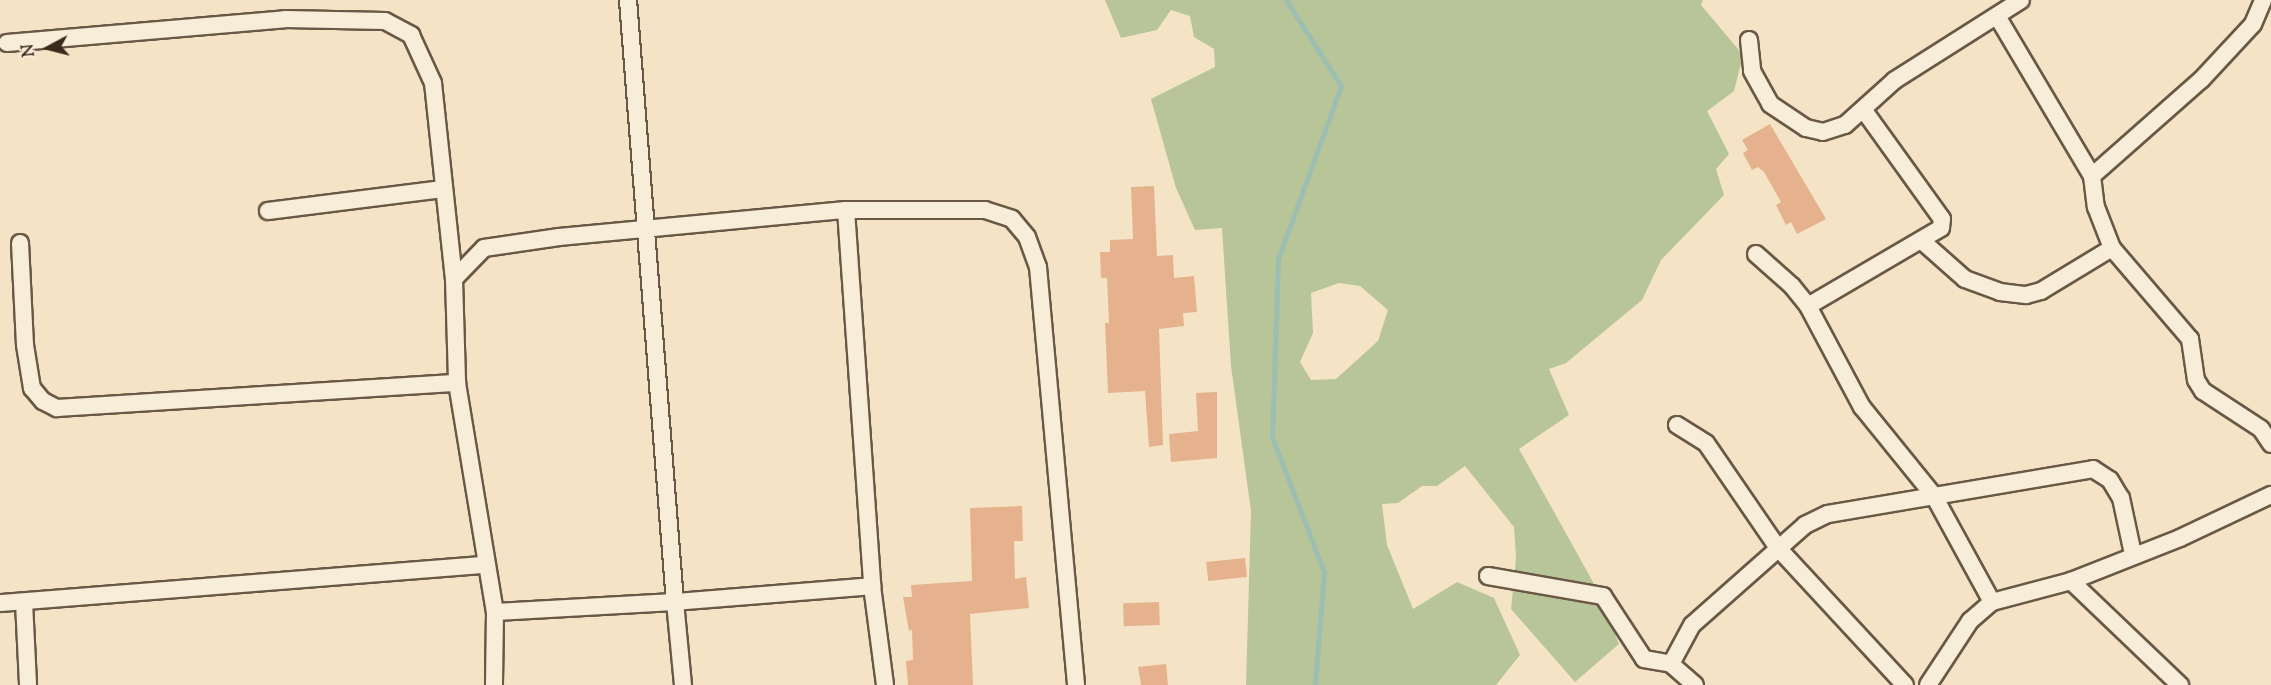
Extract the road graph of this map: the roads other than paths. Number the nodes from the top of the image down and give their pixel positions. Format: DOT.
graph roads {
  1 [pos="628,0"];
  2 [pos="2021,0"];
  3 [pos="2264,0"];
  4 [pos="1998,16"];
  5 [pos="1749,40"];
  6 [pos="6,43"];
  7 [pos="1863,110"];
  8 [pos="2092,176"];
  9 [pos="443,189"];
  10 [pos="846,210"];
  11 [pos="268,211"];
  12 [pos="649,228"];
  13 [pos="1922,241"];
  14 [pos="20,243"];
  15 [pos="2112,248"];
  16 [pos="1756,254"];
  17 [pos="454,279"];
  18 [pos="1808,306"];
  19 [pos="457,383"];
  20 [pos="1677,425"];
  21 [pos="2271,444"];
  22 [pos="2271,495"];
  23 [pos="1934,496"];
  24 [pos="1778,548"];
  25 [pos="2133,554"];
  26 [pos="484,565"];
  27 [pos="1488,576"];
  28 [pos="2071,580"];
  29 [pos="872,586"];
  30 [pos="24,602"];
  31 [pos="675,602"];
  32 [pos="1992,602"];
  33 [pos="0,603"];
  34 [pos="495,612"];
  35 [pos="1671,664"];
  36 [pos="28,685"];
  37 [pos="494,685"];
  38 [pos="682,685"];
  39 [pos="885,685"];
  40 [pos="1076,685"];
  41 [pos="1695,685"];
  42 [pos="1905,685"];
  43 [pos="1928,685"];
  44 [pos="2180,685"];
  1 -- 12 [label="street"];
  2 -- 4 [label="street"];
  3 -- 8 [label="street"];
  4 -- 7 [label="street"];
  4 -- 8 [label="street"];
  5 -- 7 [label="street"];
  6 -- 9 [label="street"];
  7 -- 13 [label="street"];
  8 -- 15 [label="street"];
  9 -- 11 [label="street"];
  9 -- 17 [label="street"];
  10 -- 12 [label="street"];
  10 -- 29 [label="street"];
  10 -- 40 [label="street"];
  12 -- 17 [label="street"];
  12 -- 31 [label="street"];
  13 -- 15 [label="street"];
  13 -- 18 [label="street"];
  14 -- 19 [label="street"];
  15 -- 21 [label="street"];
  16 -- 18 [label="street"];
  17 -- 19 [label="street"];
  18 -- 23 [label="street"];
  19 -- 26 [label="street"];
  20 -- 24 [label="street"];
  22 -- 25 [label="street"];
  23 -- 24 [label="street"];
  23 -- 25 [label="street"];
  23 -- 32 [label="street"];
  24 -- 35 [label="street"];
  24 -- 42 [label="street"];
  25 -- 28 [label="street"];
  26 -- 30 [label="street"];
  26 -- 34 [label="street"];
  27 -- 35 [label="street"];
  28 -- 32 [label="street"];
  28 -- 44 [label="street"];
  29 -- 31 [label="street"];
  29 -- 39 [label="street"];
  30 -- 33 [label="street"];
  30 -- 36 [label="street"];
  31 -- 34 [label="street"];
  31 -- 38 [label="street"];
  32 -- 43 [label="street"];
  34 -- 37 [label="street"];
  35 -- 41 [label="street"];
}
